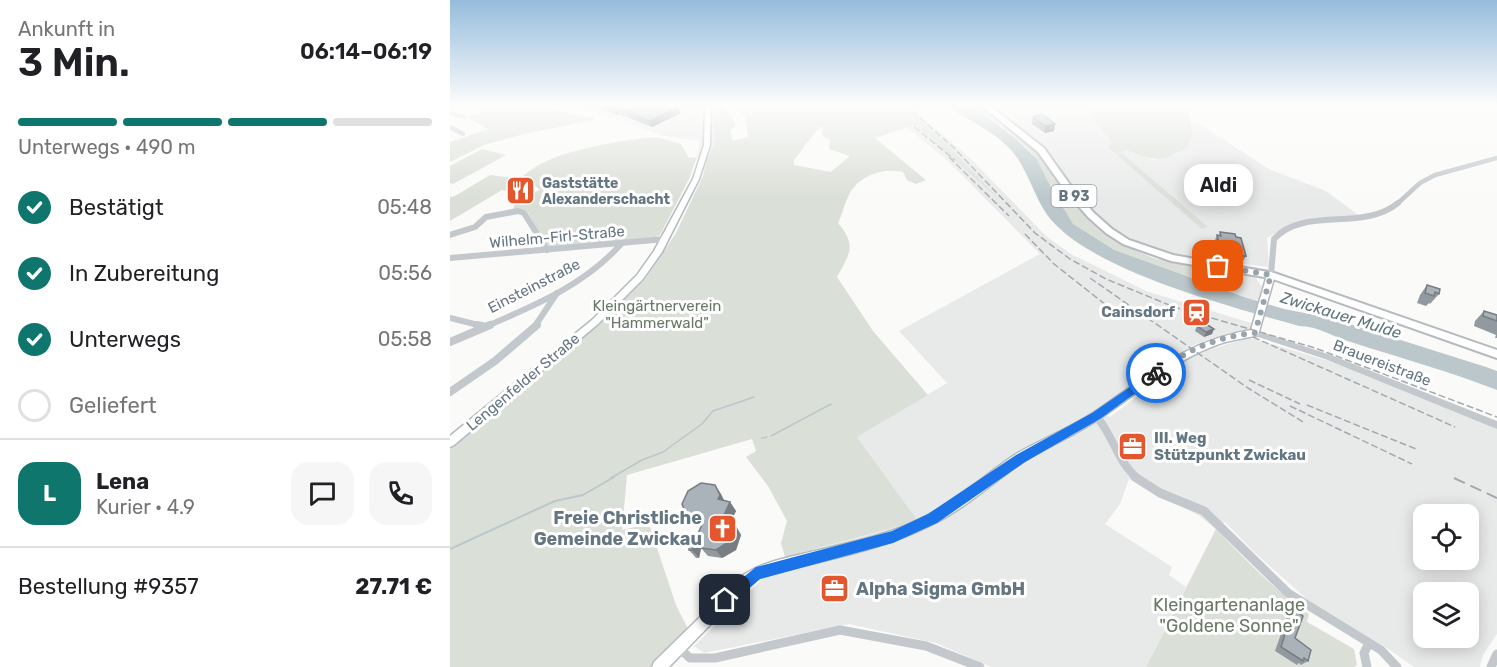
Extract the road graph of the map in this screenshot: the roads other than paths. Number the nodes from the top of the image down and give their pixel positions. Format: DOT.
graph roads {
  1 [pos="707,136"];
  2 [pos="1023,136"];
  3 [pos="1497,158"];
  4 [pos="450,235"];
  5 [pos="665,239"];
  6 [pos="622,243"];
  7 [pos="547,250"];
  8 [pos="450,258"];
  9 [pos="1271,275"];
  10 [pos="557,293"];
  11 [pos="450,318"];
  12 [pos="483,327"];
  13 [pos="1255,333"];
  14 [pos="450,342"];
  15 [pos="1497,354"];
  16 [pos="450,392"];
  17 [pos="1096,416"];
  18 [pos="1497,425"];
  19 [pos="450,442"];
  20 [pos="1369,643"];
  21 [pos="678,647"];
  22 [pos="1497,654"];
  23 [pos="1365,665"];
  24 [pos="659,667"];
  25 [pos="980,667"];
  26 [pos="1397,667"];
  27 [pos="1491,667"];
  1 -- 5 [label="main road, Lengenfelder Straße"];
  2 -- 9 [label="main road, B 93"];
  3 -- 9 [label="street"];
  4 -- 7 [label="street"];
  5 -- 6 [label="street, Wilhelm-Firl-Straße"];
  5 -- 19 [label="main road, Lengenfelder Straße"];
  6 -- 7 [label="street, Wilhelm-Firl-Straße"];
  6 -- 10 [label="street, Einsteinstraße"];
  7 -- 8 [label="street, Wilhelm-Firl-Straße"];
  9 -- 13 [label="main road"];
  9 -- 15 [label="main road, B 93"];
  10 -- 12 [label="street, Einsteinstraße"];
  10 -- 16 [label="street"];
  11 -- 12 [label="street"];
  12 -- 14 [label="street, Einsteinstraße"];
  13 -- 17 [label="main road"];
  13 -- 18 [label="street, Brauereistraße"];
  17 -- 20 [label="street"];
  17 -- 21 [label="main road"];
  20 -- 23 [label="street"];
  20 -- 26 [label="street"];
  21 -- 24 [label="main road"];
  21 -- 25 [label="street"];
  22 -- 27 [label="street"];
}
